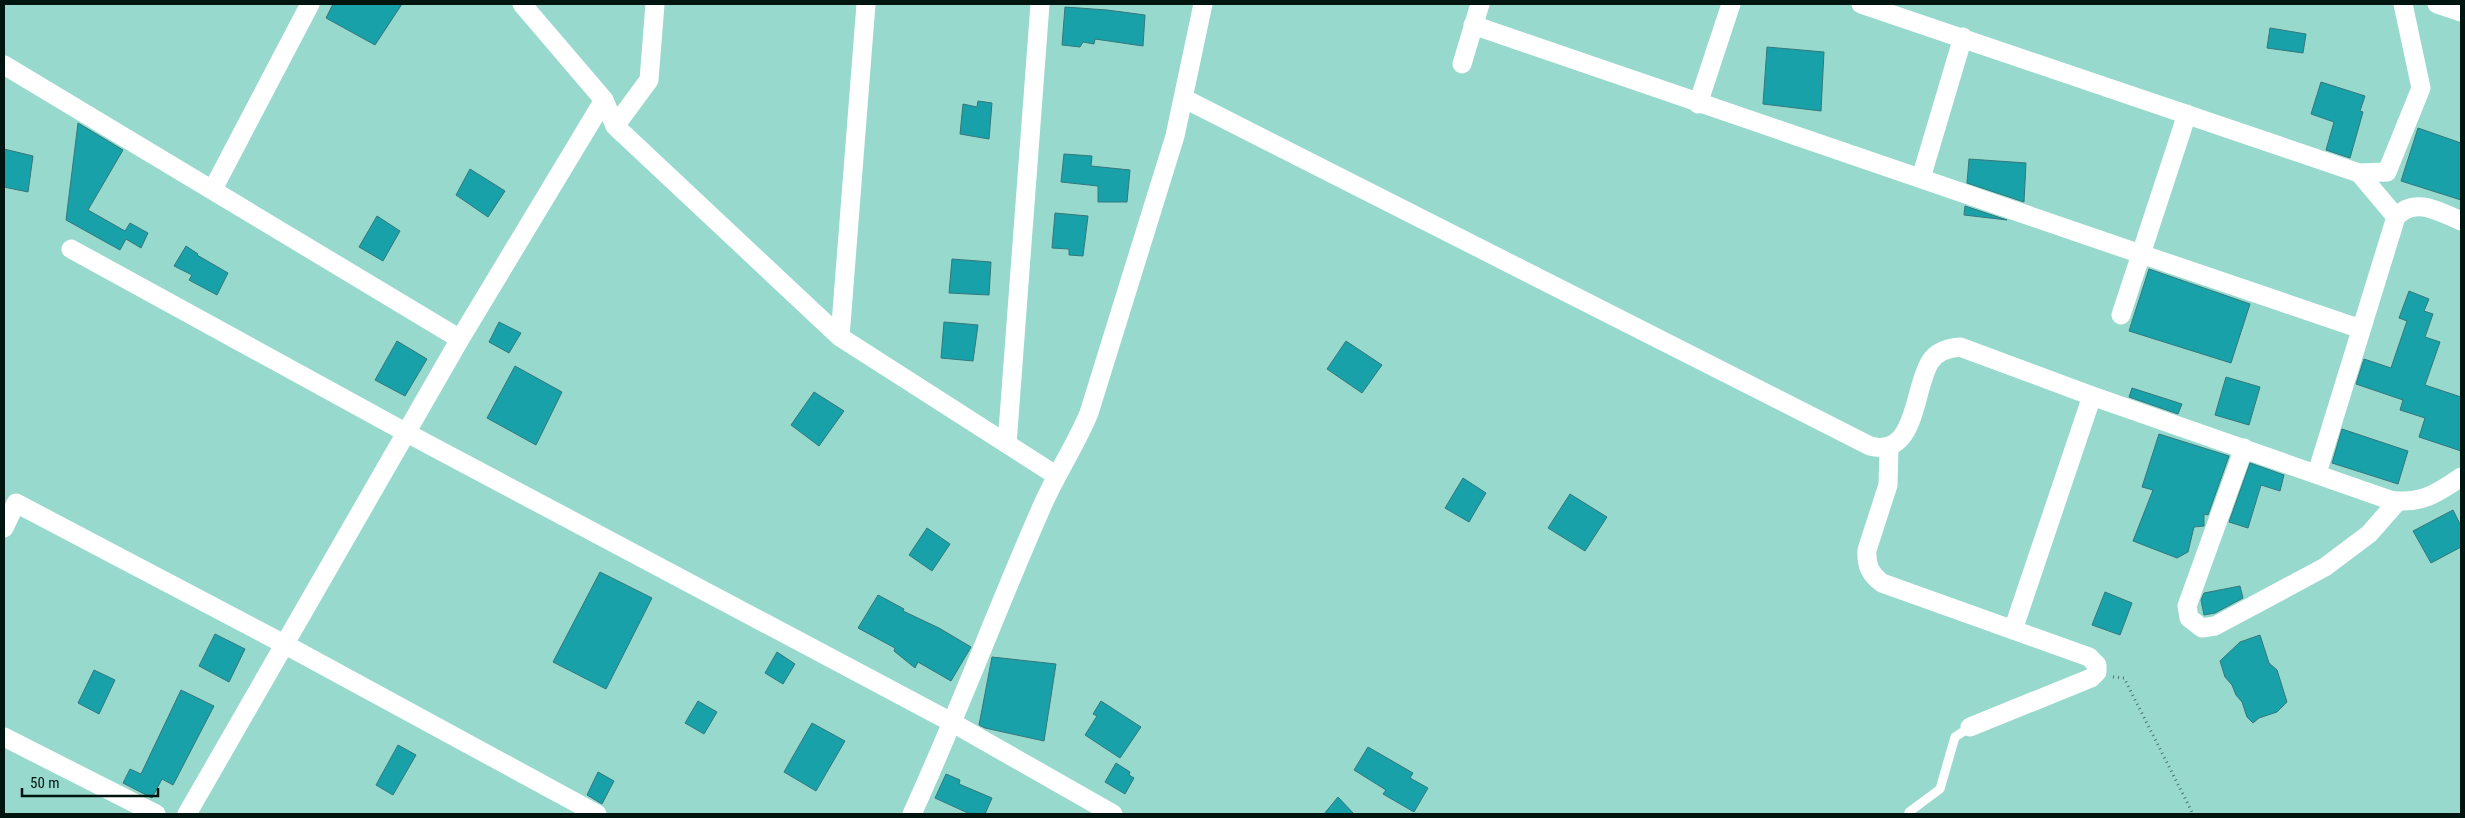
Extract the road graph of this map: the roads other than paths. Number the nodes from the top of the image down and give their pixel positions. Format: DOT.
graph roads {
  1 [pos="310,4"];
  2 [pos="522,4"];
  3 [pos="656,4"];
  4 [pos="866,4"];
  5 [pos="1040,4"];
  6 [pos="1203,4"];
  7 [pos="1480,4"];
  8 [pos="1731,4"];
  9 [pos="1862,4"];
  10 [pos="2403,4"];
  11 [pos="2437,4"];
  12 [pos="2461,12"];
  13 [pos="1474,25"];
  14 [pos="1963,37"];
  15 [pos="1462,64"];
  16 [pos="4,65"];
  17 [pos="1184,99"];
  18 [pos="604,100"];
  19 [pos="1698,104"];
  20 [pos="2187,114"];
  21 [pos="615,126"];
  22 [pos="2359,173"];
  23 [pos="1920,178"];
  24 [pos="213,189"];
  25 [pos="2396,217"];
  26 [pos="2461,221"];
  27 [pos="71,249"];
  28 [pos="2141,254"];
  29 [pos="2121,315"];
  30 [pos="2361,329"];
  31 [pos="840,337"];
  32 [pos="460,338"];
  33 [pos="2092,396"];
  34 [pos="406,432"];
  35 [pos="1007,444"];
  36 [pos="1889,447"];
  37 [pos="2244,448"];
  38 [pos="2317,474"];
  39 [pos="1057,476"];
  40 [pos="2461,477"];
  41 [pos="2398,502"];
  42 [pos="4,528"];
  43 [pos="2013,630"];
  44 [pos="284,644"];
  45 [pos="953,724"];
  46 [pos="1970,727"];
  47 [pos="4,737"];
  48 [pos="1909,812"];
  49 [pos="156,814"];
  50 [pos="187,814"];
  51 [pos="597,814"];
  52 [pos="912,814"];
  53 [pos="1113,814"];
  1 -- 24 [label="street"];
  2 -- 18 [label="street"];
  3 -- 21 [label="street"];
  4 -- 31 [label="street"];
  5 -- 35 [label="street"];
  6 -- 17 [label="street"];
  7 -- 13 [label="street"];
  8 -- 19 [label="street"];
  9 -- 14 [label="street"];
  10 -- 22 [label="street"];
  11 -- 12 [label="street"];
  13 -- 15 [label="street"];
  13 -- 19 [label="street"];
  14 -- 20 [label="street"];
  14 -- 23 [label="street"];
  16 -- 24 [label="street"];
  17 -- 36 [label="street"];
  17 -- 39 [label="street"];
  18 -- 21 [label="street"];
  18 -- 32 [label="street"];
  19 -- 23 [label="street"];
  20 -- 22 [label="street"];
  20 -- 28 [label="street"];
  21 -- 31 [label="street"];
  22 -- 25 [label="street"];
  23 -- 28 [label="street"];
  24 -- 32 [label="street"];
  25 -- 26 [label="street"];
  25 -- 30 [label="street"];
  27 -- 34 [label="street"];
  28 -- 29 [label="street"];
  28 -- 30 [label="street"];
  30 -- 38 [label="street"];
  31 -- 35 [label="street"];
  32 -- 34 [label="street"];
  33 -- 36 [label="street"];
  33 -- 37 [label="street"];
  33 -- 43 [label="street"];
  34 -- 44 [label="street"];
  34 -- 45 [label="street"];
  35 -- 39 [label="street"];
  36 -- 43 [label="street"];
  37 -- 38 [label="street"];
  37 -- 41 [label="street"];
  38 -- 41 [label="street"];
  39 -- 45 [label="street"];
  40 -- 41 [label="street"];
  42 -- 44 [label="street"];
  43 -- 46 [label="street"];
  44 -- 50 [label="street"];
  44 -- 51 [label="street"];
  45 -- 52 [label="street"];
  45 -- 53 [label="street"];
  46 -- 48 [label="lane"];
  47 -- 49 [label="street"];
}
